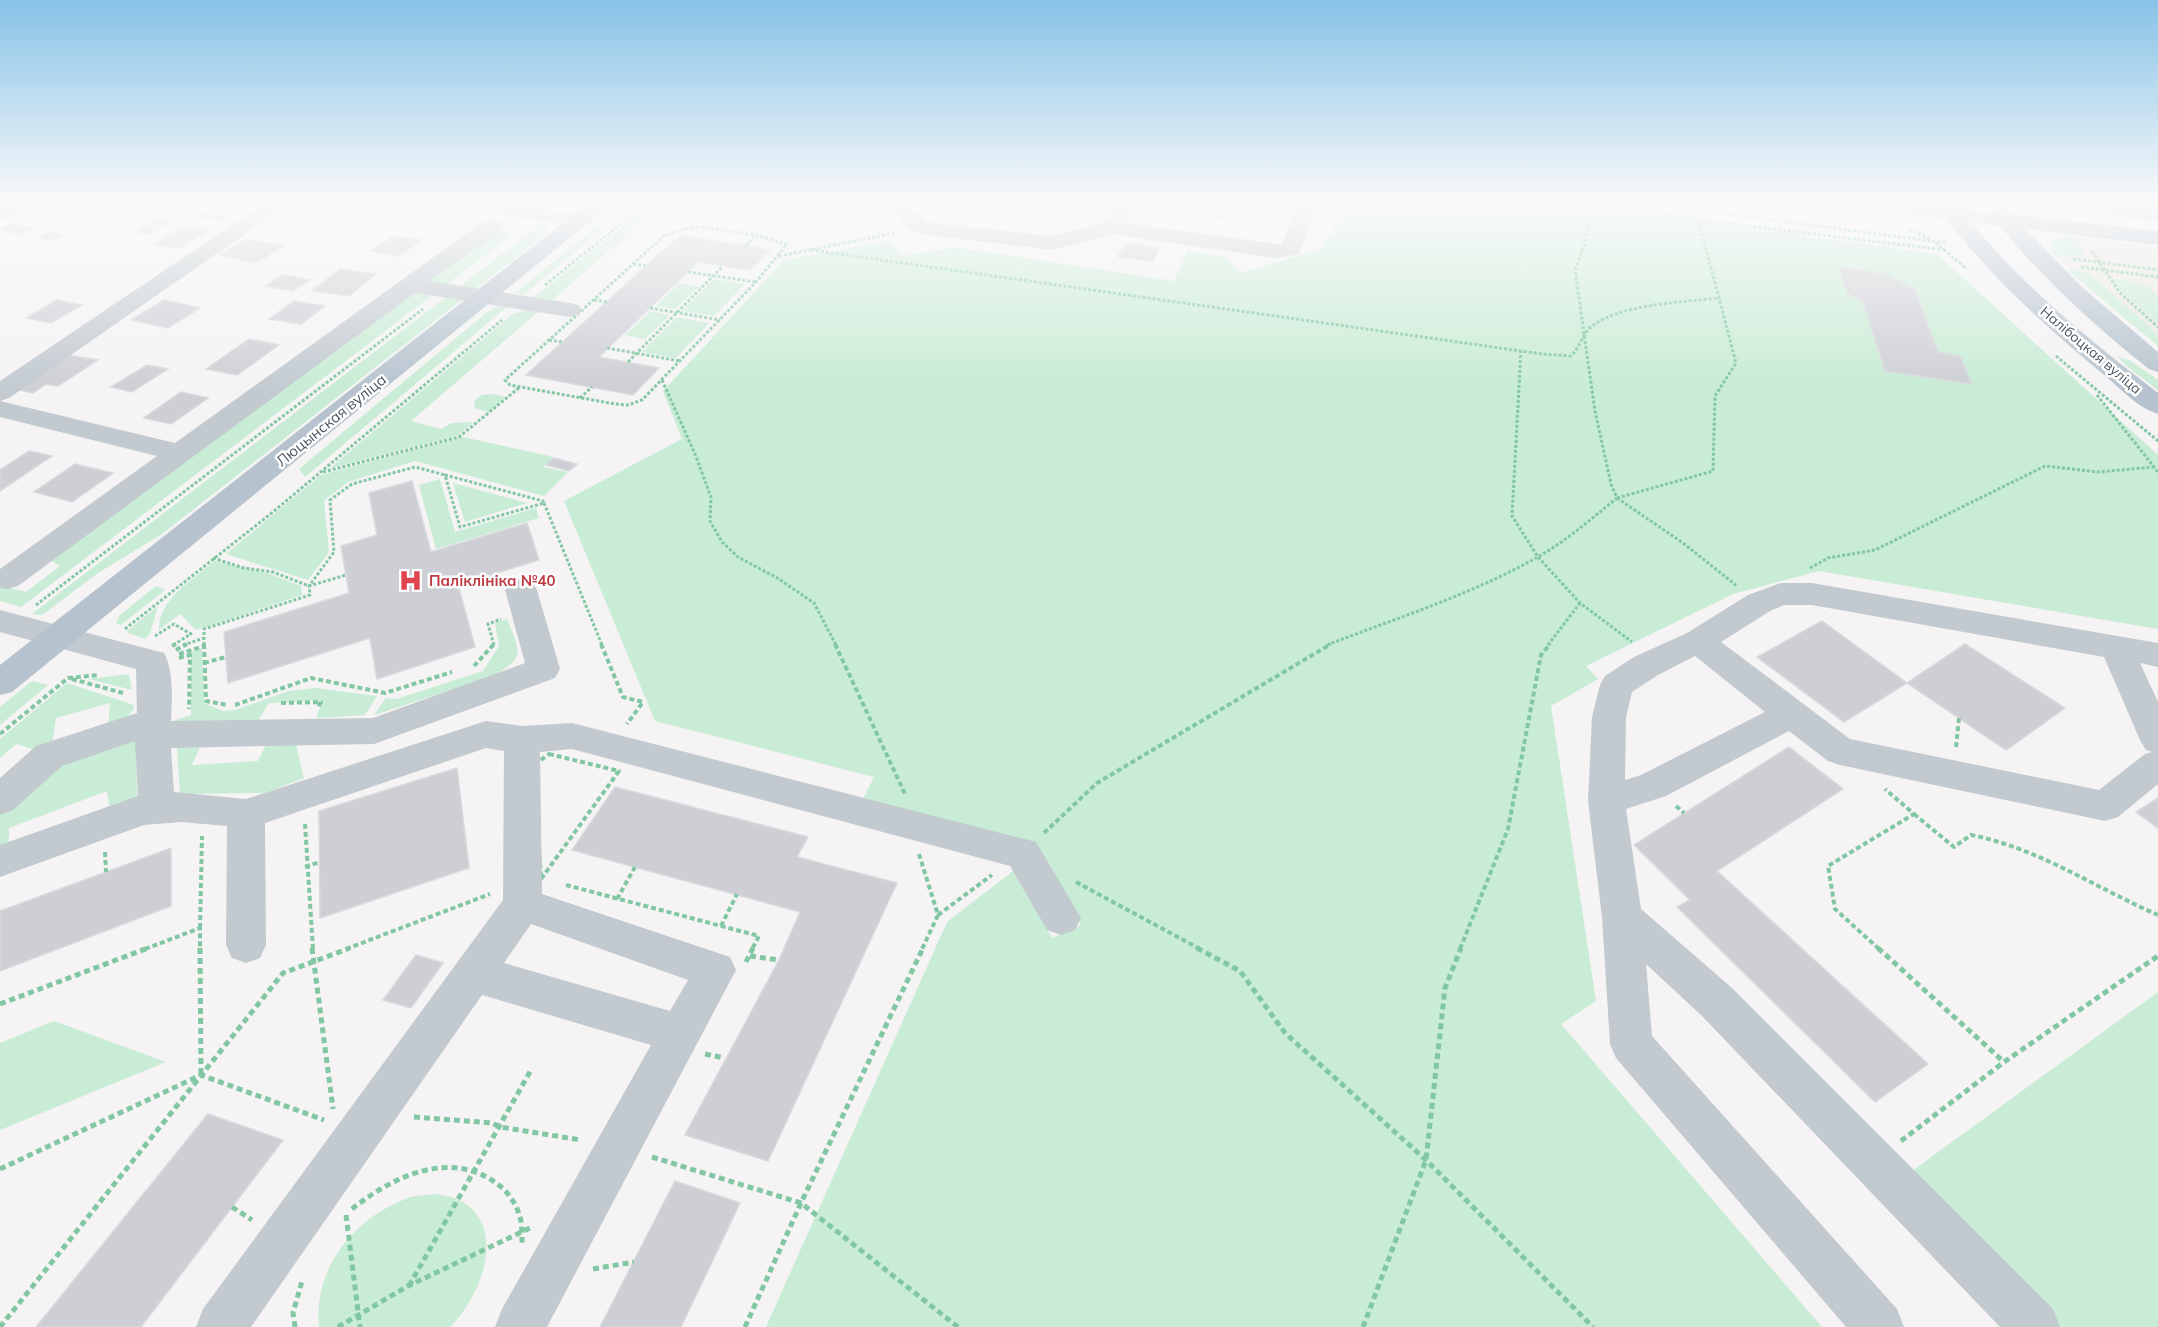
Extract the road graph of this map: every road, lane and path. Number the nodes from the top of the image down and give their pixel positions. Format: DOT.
graph roads {
  1 [pos="187,266"];
  2 [pos="436,266"];
  3 [pos="525,266"];
  4 [pos="568,266"];
  5 [pos="631,266"];
  6 [pos="723,266"];
  7 [pos="770,266"];
  8 [pos="925,266"];
  9 [pos="1577,266"];
  10 [pos="1710,266"];
  11 [pos="1999,266"];
  12 [pos="2048,266"];
  13 [pos="2099,266"];
  14 [pos="2127,266"];
  15 [pos="2102,270"];
  16 [pos="2158,270"];
  17 [pos="688,272"];
  18 [pos="714,276"];
  19 [pos="2158,276"];
  20 [pos="756,282"];
  21 [pos="409,285"];
  22 [pos="446,291"];
  23 [pos="485,298"];
  24 [pos="1719,298"];
  25 [pos="594,300"];
  26 [pos="607,302"];
  27 [pos="522,303"];
  28 [pos="650,308"];
  29 [pos="570,310"];
  30 [pos="675,312"];
  31 [pos="720,320"];
  32 [pos="2158,327"];
  33 [pos="1584,335"];
  34 [pos="549,340"];
  35 [pos="563,342"];
  36 [pos="607,348"];
  37 [pos="1521,350"];
  38 [pos="635,354"];
  39 [pos="681,361"];
  40 [pos="628,362"];
  41 [pos="2158,364"];
  42 [pos="662,380"];
  43 [pos="520,387"];
  44 [pos="592,387"];
  45 [pos="2092,388"];
  46 [pos="0,393"];
  47 [pos="580,398"];
  48 [pos="2158,406"];
  49 [pos="0,409"];
  50 [pos="176,455"];
  51 [pos="2155,468"];
  52 [pos="320,472"];
  53 [pos="2158,472"];
  54 [pos="445,475"];
  55 [pos="1617,498"];
  56 [pos="1538,557"];
  57 [pos="213,558"];
  58 [pos="346,575"];
  59 [pos="7,579"];
  60 [pos="309,586"];
  61 [pos="1812,594"];
  62 [pos="515,603"];
  63 [pos="1580,603"];
  64 [pos="1759,603"];
  65 [pos="7,623"];
  66 [pos="119,633"];
  67 [pos="58,636"];
  68 [pos="1698,641"];
  69 [pos="204,646"];
  70 [pos="2116,647"];
  71 [pos="186,652"];
  72 [pos="2158,655"];
  73 [pos="226,657"];
  74 [pos="1657,661"];
  75 [pos="204,663"];
  76 [pos="0,683"];
  77 [pos="125,694"];
  78 [pos="1791,714"];
  79 [pos="153,728"];
  80 [pos="0,734"];
  81 [pos="522,740"];
  82 [pos="2158,740"];
  83 [pos="2158,764"];
  84 [pos="1882,786"];
  85 [pos="0,800"];
  86 [pos="1606,801"];
  87 [pos="157,807"];
  88 [pos="246,814"];
  89 [pos="1914,814"];
  90 [pos="306,815"];
  91 [pos="920,828"];
  92 [pos="202,835"];
  93 [pos="1023,853"];
  94 [pos="0,861"];
  95 [pos="320,862"];
  96 [pos="305,867"];
  97 [pos="635,867"];
  98 [pos="1075,881"];
  99 [pos="520,891"];
  100 [pos="737,894"];
  101 [pos="617,899"];
  102 [pos="938,915"];
  103 [pos="2158,915"];
  104 [pos="1622,917"];
  105 [pos="1061,918"];
  106 [pos="720,926"];
  107 [pos="200,928"];
  108 [pos="246,945"];
  109 [pos="749,956"];
  110 [pos="2158,956"];
  111 [pos="778,960"];
  112 [pos="314,961"];
  113 [pos="473,973"];
  114 [pos="0,1004"];
  115 [pos="690,1043"];
  116 [pos="724,1058"];
  117 [pos="2004,1062"];
  118 [pos="531,1070"];
  119 [pos="201,1075"];
  120 [pos="500,1127"];
  121 [pos="348,1134"];
  122 [pos="1896,1144"];
  123 [pos="619,1146"];
  124 [pos="1426,1160"];
  125 [pos="0,1169"];
  126 [pos="475,1170"];
  127 [pos="801,1203"];
  128 [pos="232,1207"];
  129 [pos="346,1213"];
  130 [pos="543,1221"];
  131 [pos="256,1222"];
  132 [pos="338,1223"];
  133 [pos="523,1231"];
  134 [pos="522,1250"];
  135 [pos="634,1262"];
  136 [pos="307,1270"];
  137 [pos="585,1270"];
  138 [pos="408,1286"];
  139 [pos="359,1316"];
  140 [pos="0,1327"];
  141 [pos="221,1327"];
  142 [pos="295,1327"];
  143 [pos="338,1327"];
  144 [pos="360,1327"];
  145 [pos="520,1327"];
  146 [pos="746,1327"];
  147 [pos="958,1327"];
  148 [pos="1363,1327"];
  149 [pos="1593,1327"];
  150 [pos="1879,1327"];
  151 [pos="2035,1327"];
  1 -- 46 [label="street"];
  2 -- 21 [label="street"];
  3 -- 23 [label="main road, Люцынская вуліца"];
  4 -- 27 [label="path"];
  5 -- 25 [label="path"];
  6 -- 18 [label="path"];
  7 -- 20 [label="path"];
  8 -- 37 [label="path"];
  9 -- 33 [label="path"];
  10 -- 24 [label="path"];
  11 -- 48 [label="main road, Налібоцкая вуліца"];
  12 -- 41 [label="main road, Налібоцкая вуліца"];
  13 -- 15 [label="path"];
  14 -- 16 [label="path"];
  15 -- 19 [label="path"];
  15 -- 32 [label="path"];
  17 -- 18 [label="path"];
  18 -- 20 [label="path"];
  18 -- 30 [label="path"];
  20 -- 31 [label="path"];
  21 -- 22 [label="street"];
  21 -- 50 [label="street"];
  22 -- 23 [label="street"];
  22 -- 65 [label="path"];
  23 -- 27 [label="street"];
  23 -- 67 [label="main road, Люцынская вуліца"];
  24 -- 33 [label="path"];
  24 -- 55 [label="path"];
  25 -- 26 [label="path"];
  25 -- 34 [label="path"];
  27 -- 29 [label="street"];
  27 -- 52 [label="path"];
  28 -- 30 [label="path"];
  30 -- 31 [label="path"];
  30 -- 38 [label="path"];
  31 -- 39 [label="path"];
  33 -- 37 [label="path"];
  33 -- 55 [label="path"];
  34 -- 35 [label="path"];
  34 -- 43 [label="path"];
  36 -- 38 [label="path"];
  37 -- 56 [label="path"];
  38 -- 39 [label="path"];
  38 -- 40 [label="path"];
  39 -- 42 [label="path"];
  42 -- 47 [label="path"];
  42 -- 91 [label="path"];
  43 -- 47 [label="path"];
  43 -- 52 [label="path"];
  44 -- 47 [label="path"];
  45 -- 51 [label="path"];
  49 -- 50 [label="street"];
  50 -- 59 [label="street"];
  51 -- 53 [label="path"];
  51 -- 61 [label="path"];
  52 -- 57 [label="path"];
  54 -- 60 [label="path"];
  55 -- 56 [label="path"];
  55 -- 64 [label="path"];
  56 -- 63 [label="path"];
  56 -- 93 [label="path"];
  57 -- 60 [label="path"];
  57 -- 66 [label="path"];
  58 -- 60 [label="path"];
  60 -- 69 [label="path"];
  61 -- 64 [label="street"];
  61 -- 70 [label="street"];
  62 -- 75 [label="path"];
  62 -- 79 [label="street"];
  63 -- 74 [label="path"];
  63 -- 124 [label="path"];
  64 -- 68 [label="street"];
  65 -- 67 [label="street"];
  67 -- 76 [label="main road, Люцынская вуліца"];
  67 -- 79 [label="street"];
  68 -- 74 [label="street"];
  68 -- 78 [label="street"];
  69 -- 71 [label="path"];
  69 -- 75 [label="path"];
  70 -- 72 [label="street"];
  70 -- 82 [label="street"];
  73 -- 75 [label="path"];
  74 -- 86 [label="street"];
  77 -- 80 [label="path"];
  78 -- 83 [label="street"];
  78 -- 86 [label="street"];
  79 -- 85 [label="street"];
  79 -- 87 [label="street"];
  81 -- 88 [label="street"];
  81 -- 91 [label="street"];
  81 -- 99 [label="street"];
  84 -- 89 [label="path"];
  86 -- 104 [label="street"];
  87 -- 88 [label="street"];
  87 -- 94 [label="street"];
  88 -- 108 [label="street"];
  89 -- 103 [label="path"];
  89 -- 117 [label="path"];
  90 -- 96 [label="path"];
  91 -- 93 [label="street"];
  91 -- 102 [label="path"];
  92 -- 107 [label="path"];
  93 -- 102 [label="path"];
  93 -- 105 [label="street"];
  95 -- 96 [label="path"];
  96 -- 112 [label="path"];
  97 -- 101 [label="path"];
  98 -- 124 [label="path"];
  99 -- 99 [label="path"];
  99 -- 112 [label="path"];
  99 -- 113 [label="street"];
  99 -- 115 [label="street"];
  100 -- 106 [label="path"];
  102 -- 127 [label="path"];
  104 -- 150 [label="street"];
  104 -- 151 [label="street"];
  107 -- 114 [label="path"];
  107 -- 119 [label="path"];
  109 -- 111 [label="path"];
  110 -- 117 [label="path"];
  112 -- 119 [label="path"];
  112 -- 121 [label="path"];
  113 -- 115 [label="street"];
  113 -- 121 [label="street"];
  115 -- 116 [label="path"];
  115 -- 123 [label="street"];
  117 -- 122 [label="path"];
  118 -- 120 [label="path"];
  119 -- 121 [label="path"];
  119 -- 125 [label="path"];
  119 -- 140 [label="path"];
  120 -- 121 [label="path"];
  120 -- 123 [label="path"];
  120 -- 126 [label="path"];
  121 -- 129 [label="path"];
  121 -- 141 [label="street"];
  123 -- 127 [label="path"];
  123 -- 145 [label="street"];
  124 -- 148 [label="path"];
  124 -- 149 [label="path"];
  126 -- 129 [label="path"];
  126 -- 133 [label="path"];
  126 -- 138 [label="path"];
  127 -- 146 [label="path"];
  127 -- 147 [label="path"];
  128 -- 131 [label="path"];
  129 -- 132 [label="path"];
  129 -- 139 [label="path"];
  130 -- 133 [label="path"];
  133 -- 134 [label="path"];
  133 -- 138 [label="path"];
  135 -- 137 [label="path"];
  136 -- 142 [label="path"];
  138 -- 139 [label="path"];
  139 -- 143 [label="path"];
  139 -- 144 [label="path"];
}
